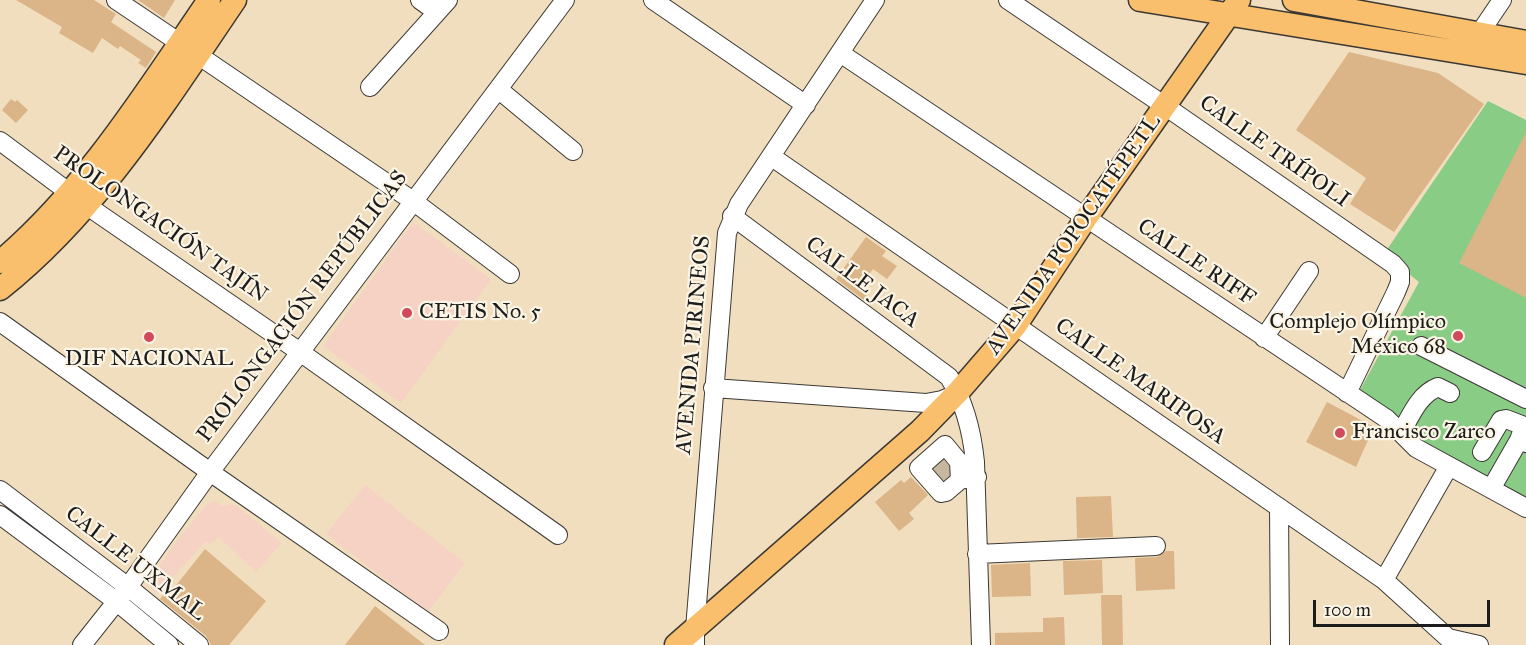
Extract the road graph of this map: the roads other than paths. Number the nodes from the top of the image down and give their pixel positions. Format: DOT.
graph roads {
  1 [pos="116,0"];
  2 [pos="209,0"];
  3 [pos="235,0"];
  4 [pos="420,0"];
  5 [pos="565,0"];
  6 [pos="653,0"];
  7 [pos="875,0"];
  8 [pos="1008,0"];
  9 [pos="1140,0"];
  10 [pos="1294,0"];
  11 [pos="1502,0"];
  12 [pos="442,6"];
  13 [pos="1234,7"];
  14 [pos="1353,11"];
  15 [pos="1282,23"];
  16 [pos="1479,34"];
  17 [pos="1526,42"];
  18 [pos="189,49"];
  19 [pos="840,53"];
  20 [pos="1526,63"];
  21 [pos="370,87"];
  22 [pos="498,89"];
  23 [pos="806,105"];
  24 [pos="1165,106"];
  25 [pos="0,141"];
  26 [pos="573,151"];
  27 [pos="772,157"];
  28 [pos="77,198"];
  29 [pos="413,201"];
  30 [pos="732,216"];
  31 [pos="1086,218"];
  32 [pos="0,262"];
  33 [pos="1309,271"];
  34 [pos="510,274"];
  35 [pos="0,289"];
  36 [pos="0,322"];
  37 [pos="1016,325"];
  38 [pos="1264,338"];
  39 [pos="1421,346"];
  40 [pos="300,352"];
  41 [pos="714,388"];
  42 [pos="958,392"];
  43 [pos="1347,393"];
  44 [pos="1450,393"];
  45 [pos="1526,399"];
  46 [pos="920,431"];
  47 [pos="1524,432"];
  48 [pos="1401,434"];
  49 [pos="937,452"];
  50 [pos="1482,452"];
  51 [pos="1449,466"];
  52 [pos="210,472"];
  53 [pos="955,482"];
  54 [pos="1491,489"];
  55 [pos="0,490"];
  56 [pos="1279,507"];
  57 [pos="1526,508"];
  58 [pos="0,515"];
  59 [pos="41,520"];
  60 [pos="558,535"];
  61 [pos="29,537"];
  62 [pos="1156,546"];
  63 [pos="977,554"];
  64 [pos="1384,580"];
  65 [pos="128,587"];
  66 [pos="116,602"];
  67 [pos="439,631"];
  68 [pos="695,637"];
  69 [pos="82,645"];
  70 [pos="169,645"];
  71 [pos="199,645"];
  72 [pos="676,645"];
  73 [pos="981,645"];
  74 [pos="1280,645"];
  75 [pos="1479,645"];
  1 -- 18 [label="street"];
  2 -- 18 [label="main road"];
  3 -- 18 [label="main road"];
  4 -- 12 [label="street"];
  5 -- 22 [label="street, PROLONGACIÓN REPÚBLICAS"];
  6 -- 23 [label="street"];
  7 -- 19 [label="street, AVENIDA PIRINEOS"];
  8 -- 24 [label="street, CALLE TRÍPOLI"];
  9 -- 13 [label="main road"];
  10 -- 14 [label="main road"];
  11 -- 16 [label="street"];
  12 -- 21 [label="street"];
  13 -- 15 [label="main road"];
  13 -- 24 [label="main road, AVENIDA POPOCATÉPETL"];
  14 -- 15 [label="main road"];
  14 -- 16 [label="main road"];
  15 -- 20 [label="main road"];
  16 -- 17 [label="main road"];
  18 -- 28 [label="main road"];
  18 -- 29 [label="street"];
  19 -- 23 [label="street, AVENIDA PIRINEOS"];
  19 -- 31 [label="street, CALLE RIFF"];
  22 -- 26 [label="street"];
  22 -- 29 [label="street, PROLONGACIÓN REPÚBLICAS"];
  23 -- 27 [label="street, AVENIDA PIRINEOS"];
  24 -- 31 [label="main road, AVENIDA POPOCATÉPETL"];
  24 -- 43 [label="street, CALLE TRÍPOLI"];
  25 -- 28 [label="street, PROLONGACIÓN TAJÍN"];
  27 -- 30 [label="street, AVENIDA PIRINEOS"];
  27 -- 37 [label="street, CALLE MARIPOSA"];
  28 -- 32 [label="main road"];
  28 -- 35 [label="main road"];
  28 -- 40 [label="street, PROLONGACIÓN TAJÍN"];
  29 -- 34 [label="street"];
  29 -- 40 [label="street, PROLONGACIÓN REPÚBLICAS"];
  30 -- 41 [label="street, AVENIDA PIRINEOS"];
  30 -- 42 [label="street, CALLE JACA"];
  31 -- 37 [label="main road, AVENIDA POPOCATÉPETL"];
  31 -- 38 [label="street, CALLE RIFF"];
  33 -- 38 [label="street"];
  36 -- 52 [label="street"];
  37 -- 42 [label="main road, AVENIDA POPOCATÉPETL"];
  37 -- 56 [label="street, CALLE MARIPOSA"];
  38 -- 43 [label="street, CALLE RIFF"];
  39 -- 45 [label="street"];
  40 -- 52 [label="street, PROLONGACIÓN REPÚBLICAS"];
  40 -- 60 [label="street, PROLONGACIÓN TAJÍN"];
  41 -- 42 [label="street"];
  41 -- 68 [label="street, AVENIDA PIRINEOS"];
  42 -- 46 [label="main road, AVENIDA POPOCATÉPETL"];
  42 -- 53 [label="street"];
  43 -- 48 [label="street, CALLE RIFF"];
  44 -- 48 [label="street"];
  46 -- 49 [label="street"];
  46 -- 68 [label="main road, AVENIDA POPOCATÉPETL"];
  47 -- 50 [label="street"];
  47 -- 54 [label="street"];
  48 -- 51 [label="street, CALLE RIFF"];
  49 -- 53 [label="street"];
  49 -- 53 [label="street"];
  51 -- 54 [label="street, CALLE RIFF"];
  51 -- 64 [label="street"];
  52 -- 65 [label="street, PROLONGACIÓN REPÚBLICAS"];
  52 -- 67 [label="street"];
  53 -- 63 [label="street"];
  54 -- 57 [label="street, CALLE RIFF"];
  55 -- 59 [label="street, CALLE UXMAL"];
  56 -- 64 [label="street, CALLE MARIPOSA"];
  56 -- 74 [label="street"];
  58 -- 61 [label="street, CALLE UXMAL"];
  59 -- 61 [label="street, CALLE UXMAL"];
  59 -- 65 [label="street, CALLE UXMAL"];
  61 -- 66 [label="street, CALLE UXMAL"];
  62 -- 63 [label="street"];
  63 -- 73 [label="street"];
  64 -- 75 [label="street, CALLE MARIPOSA"];
  65 -- 66 [label="street, PROLONGACIÓN REPÚBLICAS"];
  65 -- 71 [label="street, CALLE UXMAL"];
  66 -- 69 [label="street, PROLONGACIÓN REPÚBLICAS"];
  66 -- 70 [label="street, CALLE UXMAL"];
  68 -- 72 [label="main road, AVENIDA POPOCATÉPETL"];
}
